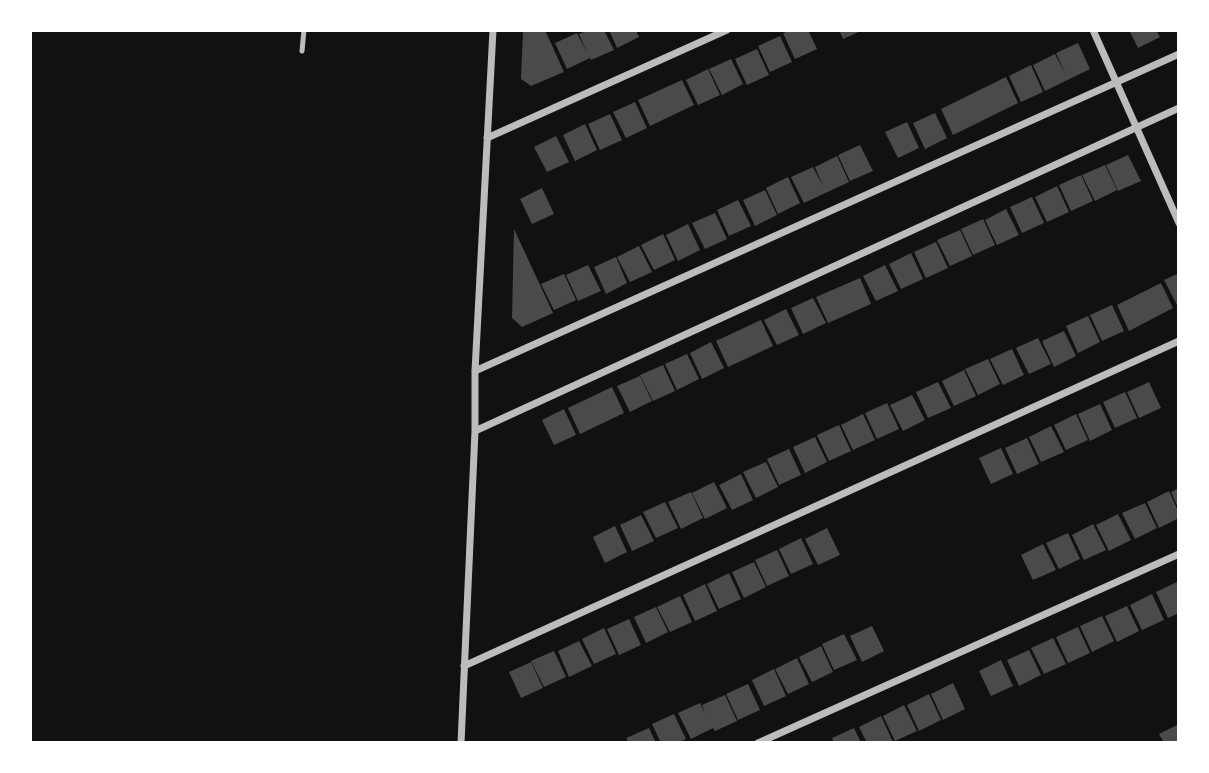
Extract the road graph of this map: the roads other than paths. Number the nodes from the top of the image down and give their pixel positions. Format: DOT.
graph roads {
  1 [pos="304,30"];
  2 [pos="493,30"];
  3 [pos="727,30"];
  4 [pos="1093,30"];
  5 [pos="302,51"];
  6 [pos="1179,54"];
  7 [pos="1116,81"];
  8 [pos="1179,108"];
  9 [pos="1137,127"];
  10 [pos="487,138"];
  11 [pos="1179,223"];
  12 [pos="1179,341"];
  13 [pos="475,371"];
  14 [pos="475,431"];
  15 [pos="1179,554"];
  16 [pos="464,666"];
  17 [pos="461,743"];
  18 [pos="758,743"];
  1 -- 5 [label="lane"];
  2 -- 10 [label="street"];
  3 -- 10 [label="street"];
  4 -- 7 [label="street"];
  6 -- 7 [label="street"];
  7 -- 9 [label="street"];
  7 -- 13 [label="street"];
  8 -- 9 [label="street"];
  9 -- 11 [label="street"];
  9 -- 14 [label="street"];
  10 -- 13 [label="street"];
  12 -- 16 [label="street"];
  13 -- 14 [label="street"];
  14 -- 16 [label="street"];
  15 -- 18 [label="street"];
  16 -- 17 [label="street"];
}
